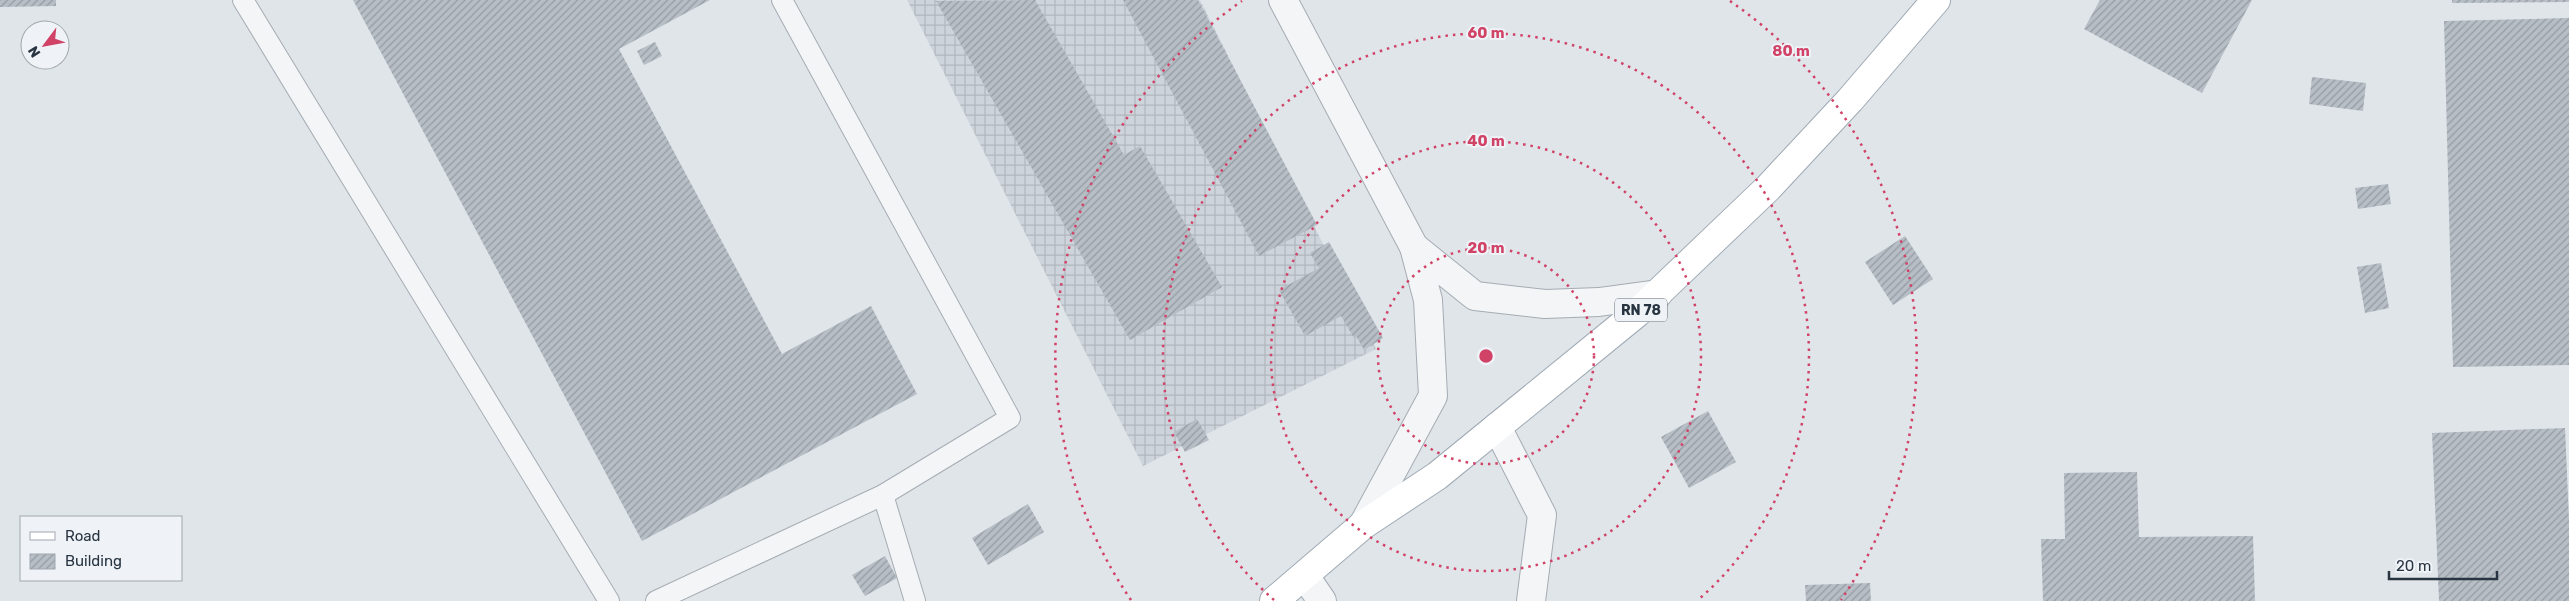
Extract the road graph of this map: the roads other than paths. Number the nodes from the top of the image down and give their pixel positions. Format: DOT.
graph roads {
  1 [pos="243,0"];
  2 [pos="782,0"];
  3 [pos="1283,0"];
  4 [pos="1936,0"];
  5 [pos="1414,247"];
  6 [pos="1658,294"];
  7 [pos="1496,427"];
  8 [pos="883,495"];
  9 [pos="1363,525"];
  10 [pos="1305,576"];
  11 [pos="609,601"];
  12 [pos="656,601"];
  13 [pos="914,601"];
  14 [pos="1264,601"];
  15 [pos="1274,601"];
  16 [pos="1322,601"];
  17 [pos="1531,601"];
  1 -- 11 [label="lane"];
  2 -- 8 [label="lane"];
  3 -- 5 [label="street"];
  4 -- 6 [label="main road, RN 78"];
  5 -- 6 [label="street"];
  5 -- 9 [label="street"];
  6 -- 7 [label="main road, RN 78"];
  7 -- 9 [label="main road, RN 78"];
  7 -- 17 [label="street"];
  8 -- 12 [label="lane"];
  8 -- 13 [label="lane"];
  9 -- 10 [label="main road, RN 78"];
  10 -- 14 [label="main road, RN 78"];
  10 -- 15 [label="main road, RN 78"];
  10 -- 16 [label="street"];
}
